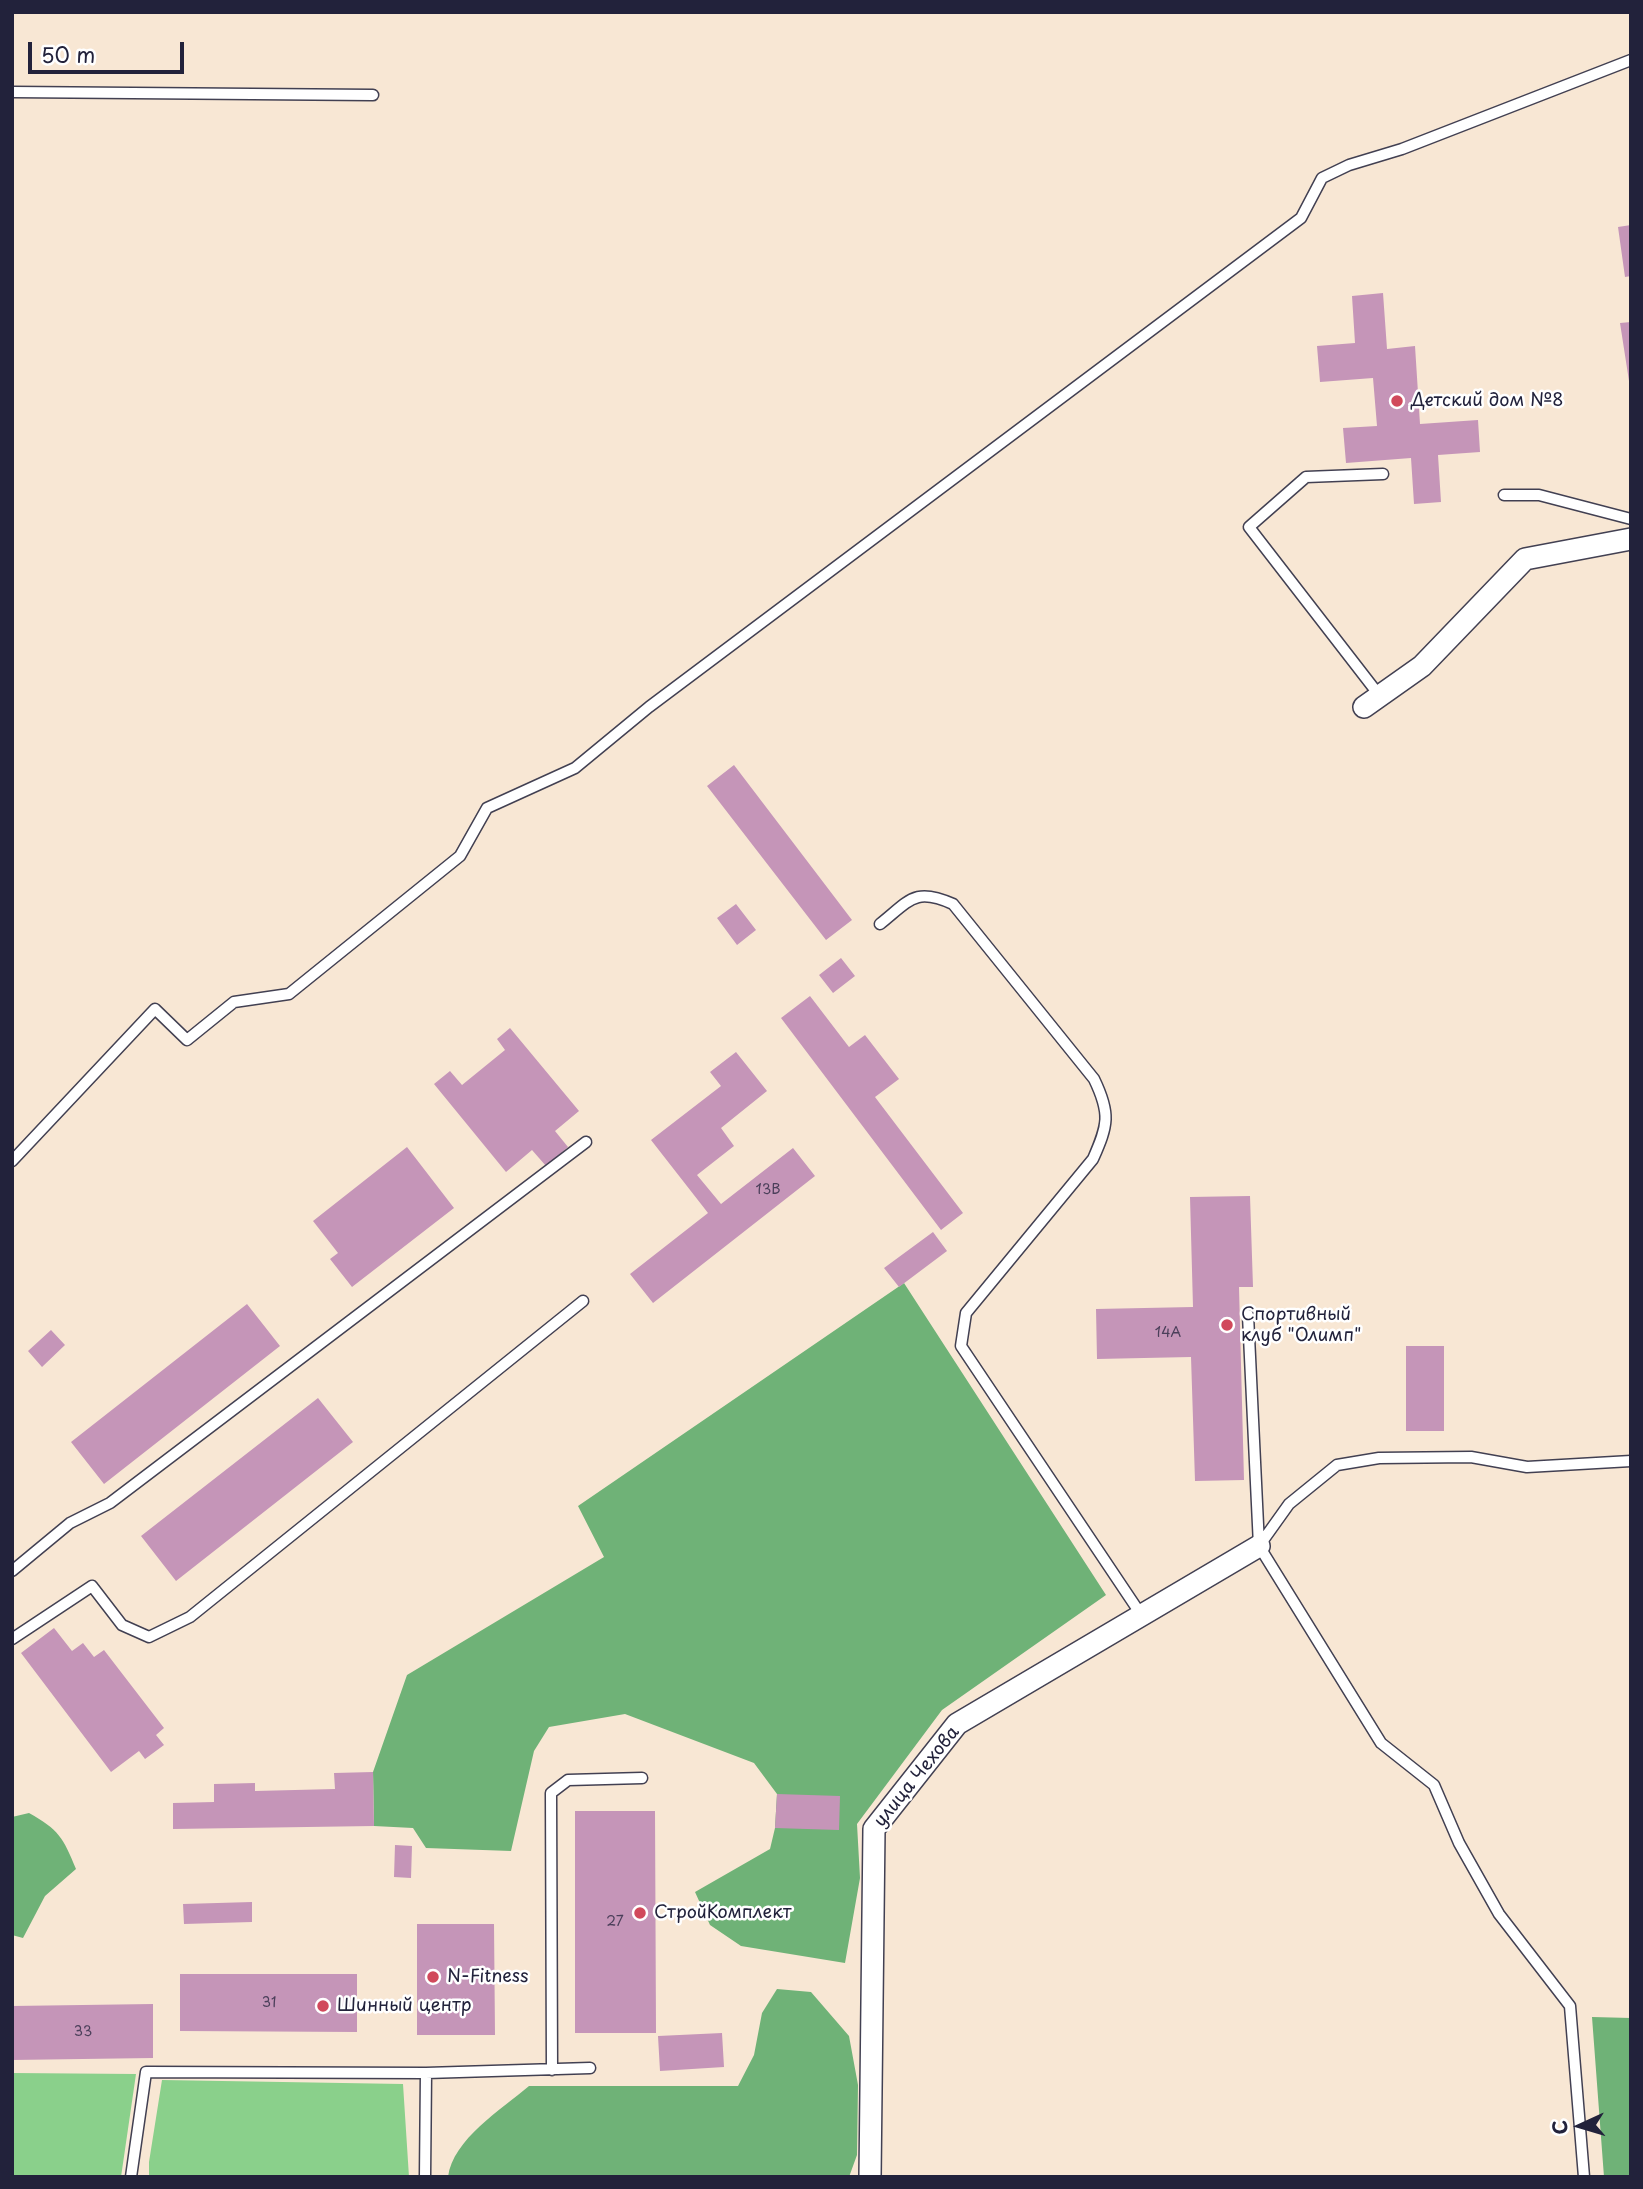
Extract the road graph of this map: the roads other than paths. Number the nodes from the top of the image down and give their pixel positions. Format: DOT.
graph roads {
  1 [pos="1631,60"];
  2 [pos="12,92"];
  3 [pos="373,95"];
  4 [pos="1383,474"];
  5 [pos="1504,495"];
  6 [pos="1631,519"];
  7 [pos="1631,540"];
  8 [pos="1372,701"];
  9 [pos="880,923"];
  10 [pos="586,1142"];
  11 [pos="12,1161"];
  12 [pos="583,1301"];
  13 [pos="1248,1315"];
  14 [pos="1631,1461"];
  15 [pos="1259,1546"];
  16 [pos="12,1571"];
  17 [pos="1142,1616"];
  18 [pos="12,1639"];
  19 [pos="642,1778"];
  20 [pos="590,2068"];
  21 [pos="552,2070"];
  22 [pos="426,2073"];
  23 [pos="131,2177"];
  24 [pos="425,2177"];
  25 [pos="870,2177"];
  26 [pos="1584,2177"];
  1 -- 11 [label="lane"];
  2 -- 3 [label="lane"];
  4 -- 8 [label="lane"];
  5 -- 6 [label="lane"];
  7 -- 8 [label="street"];
  9 -- 17 [label="lane"];
  10 -- 16 [label="lane"];
  12 -- 18 [label="lane"];
  13 -- 15 [label="lane"];
  14 -- 15 [label="lane"];
  15 -- 17 [label="street, улица Чехова"];
  15 -- 26 [label="lane"];
  17 -- 25 [label="street, улица Чехова"];
  19 -- 21 [label="lane"];
  20 -- 21 [label="lane"];
  21 -- 22 [label="lane"];
  22 -- 23 [label="lane"];
  22 -- 24 [label="lane"];
}
